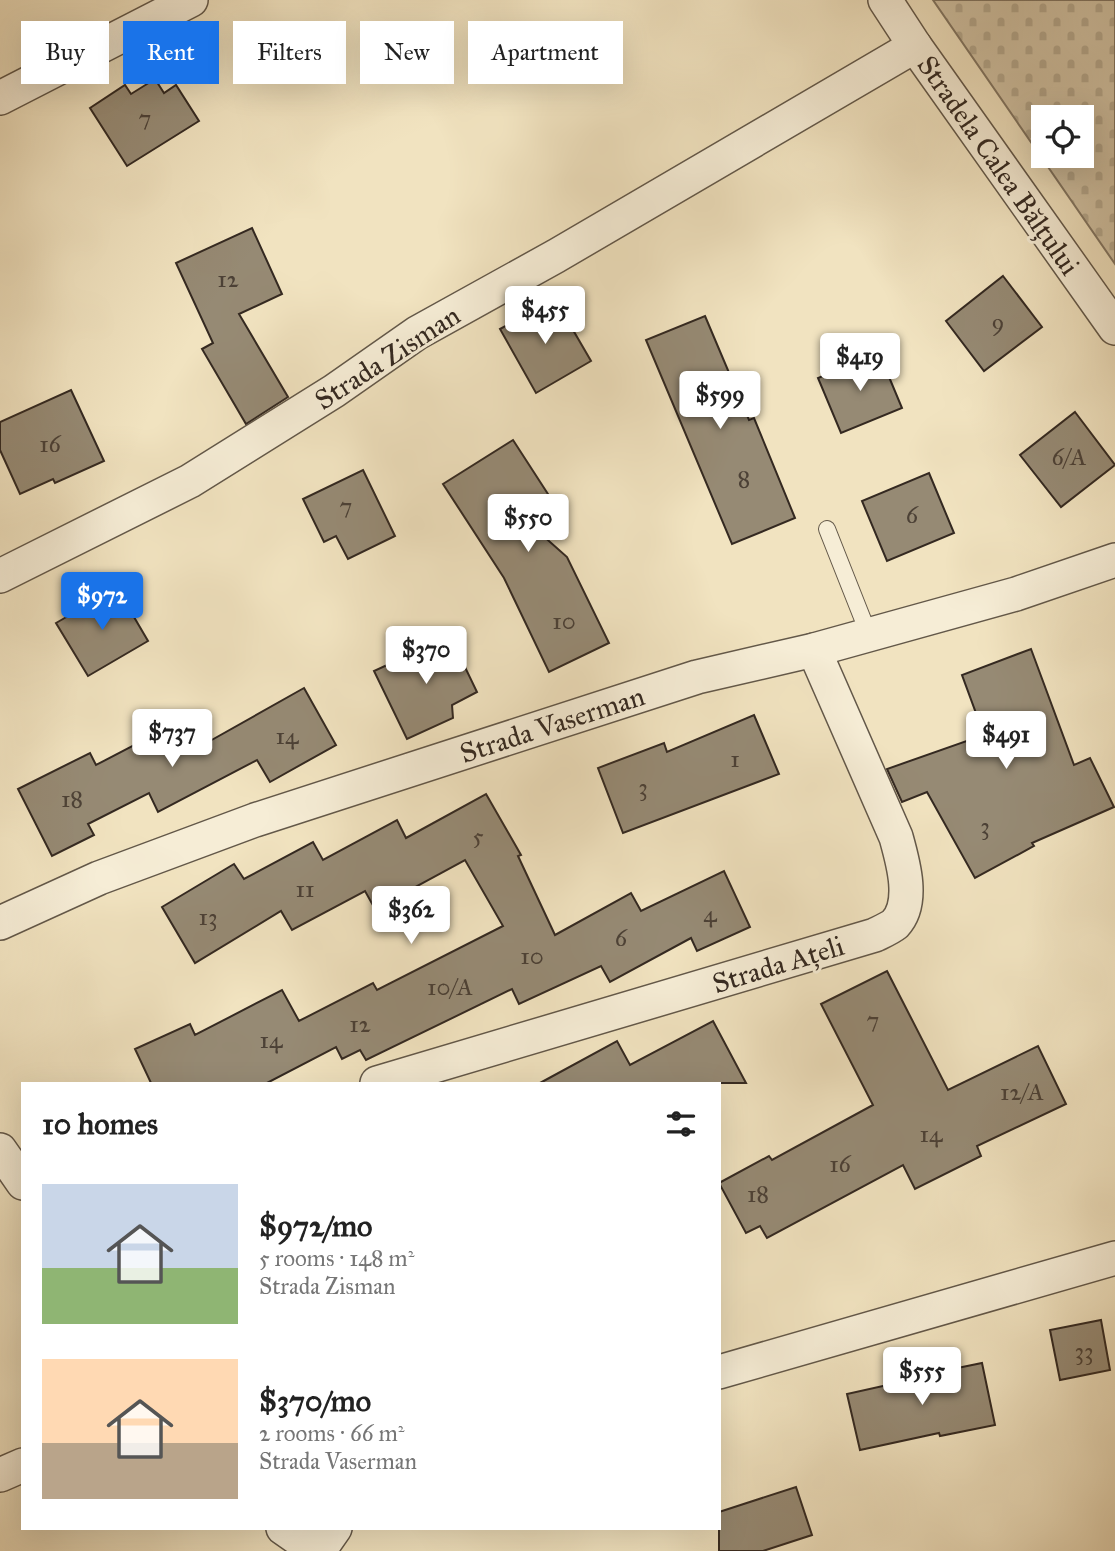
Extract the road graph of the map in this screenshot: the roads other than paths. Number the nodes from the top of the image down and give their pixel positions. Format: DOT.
graph roads {
  1 [pos="191,0"];
  2 [pos="885,0"];
  3 [pos="915,46"];
  4 [pos="0,98"];
  5 [pos="1115,328"];
  6 [pos="827,529"];
  7 [pos="1115,559"];
  8 [pos="0,576"];
  9 [pos="869,635"];
  10 [pos="814,650"];
  11 [pos="0,923"];
  12 [pos="380,1082"];
  13 [pos="0,1150"];
  14 [pos="21,1181"];
  15 [pos="1115,1258"];
  16 [pos="721,1371"];
  17 [pos="21,1466"];
  18 [pos="0,1475"];
  19 [pos="286,1530"];
  20 [pos="334,1530"];
  21 [pos="318,1551"];
  1 -- 4 [label="street"];
  2 -- 3 [label="street, Stradela Calea Bălțului"];
  3 -- 5 [label="street, Stradela Calea Bălțului"];
  3 -- 8 [label="street, Strada Zisman"];
  6 -- 9 [label="lane"];
  7 -- 9 [label="street, Strada Vaserman"];
  9 -- 10 [label="street, Strada Vaserman"];
  10 -- 11 [label="street, Strada Vaserman"];
  10 -- 12 [label="street, Strada Ațeli"];
  13 -- 14 [label="street"];
  15 -- 16 [label="street"];
  17 -- 18 [label="street"];
  19 -- 21 [label="street"];
  20 -- 21 [label="street"];
}
